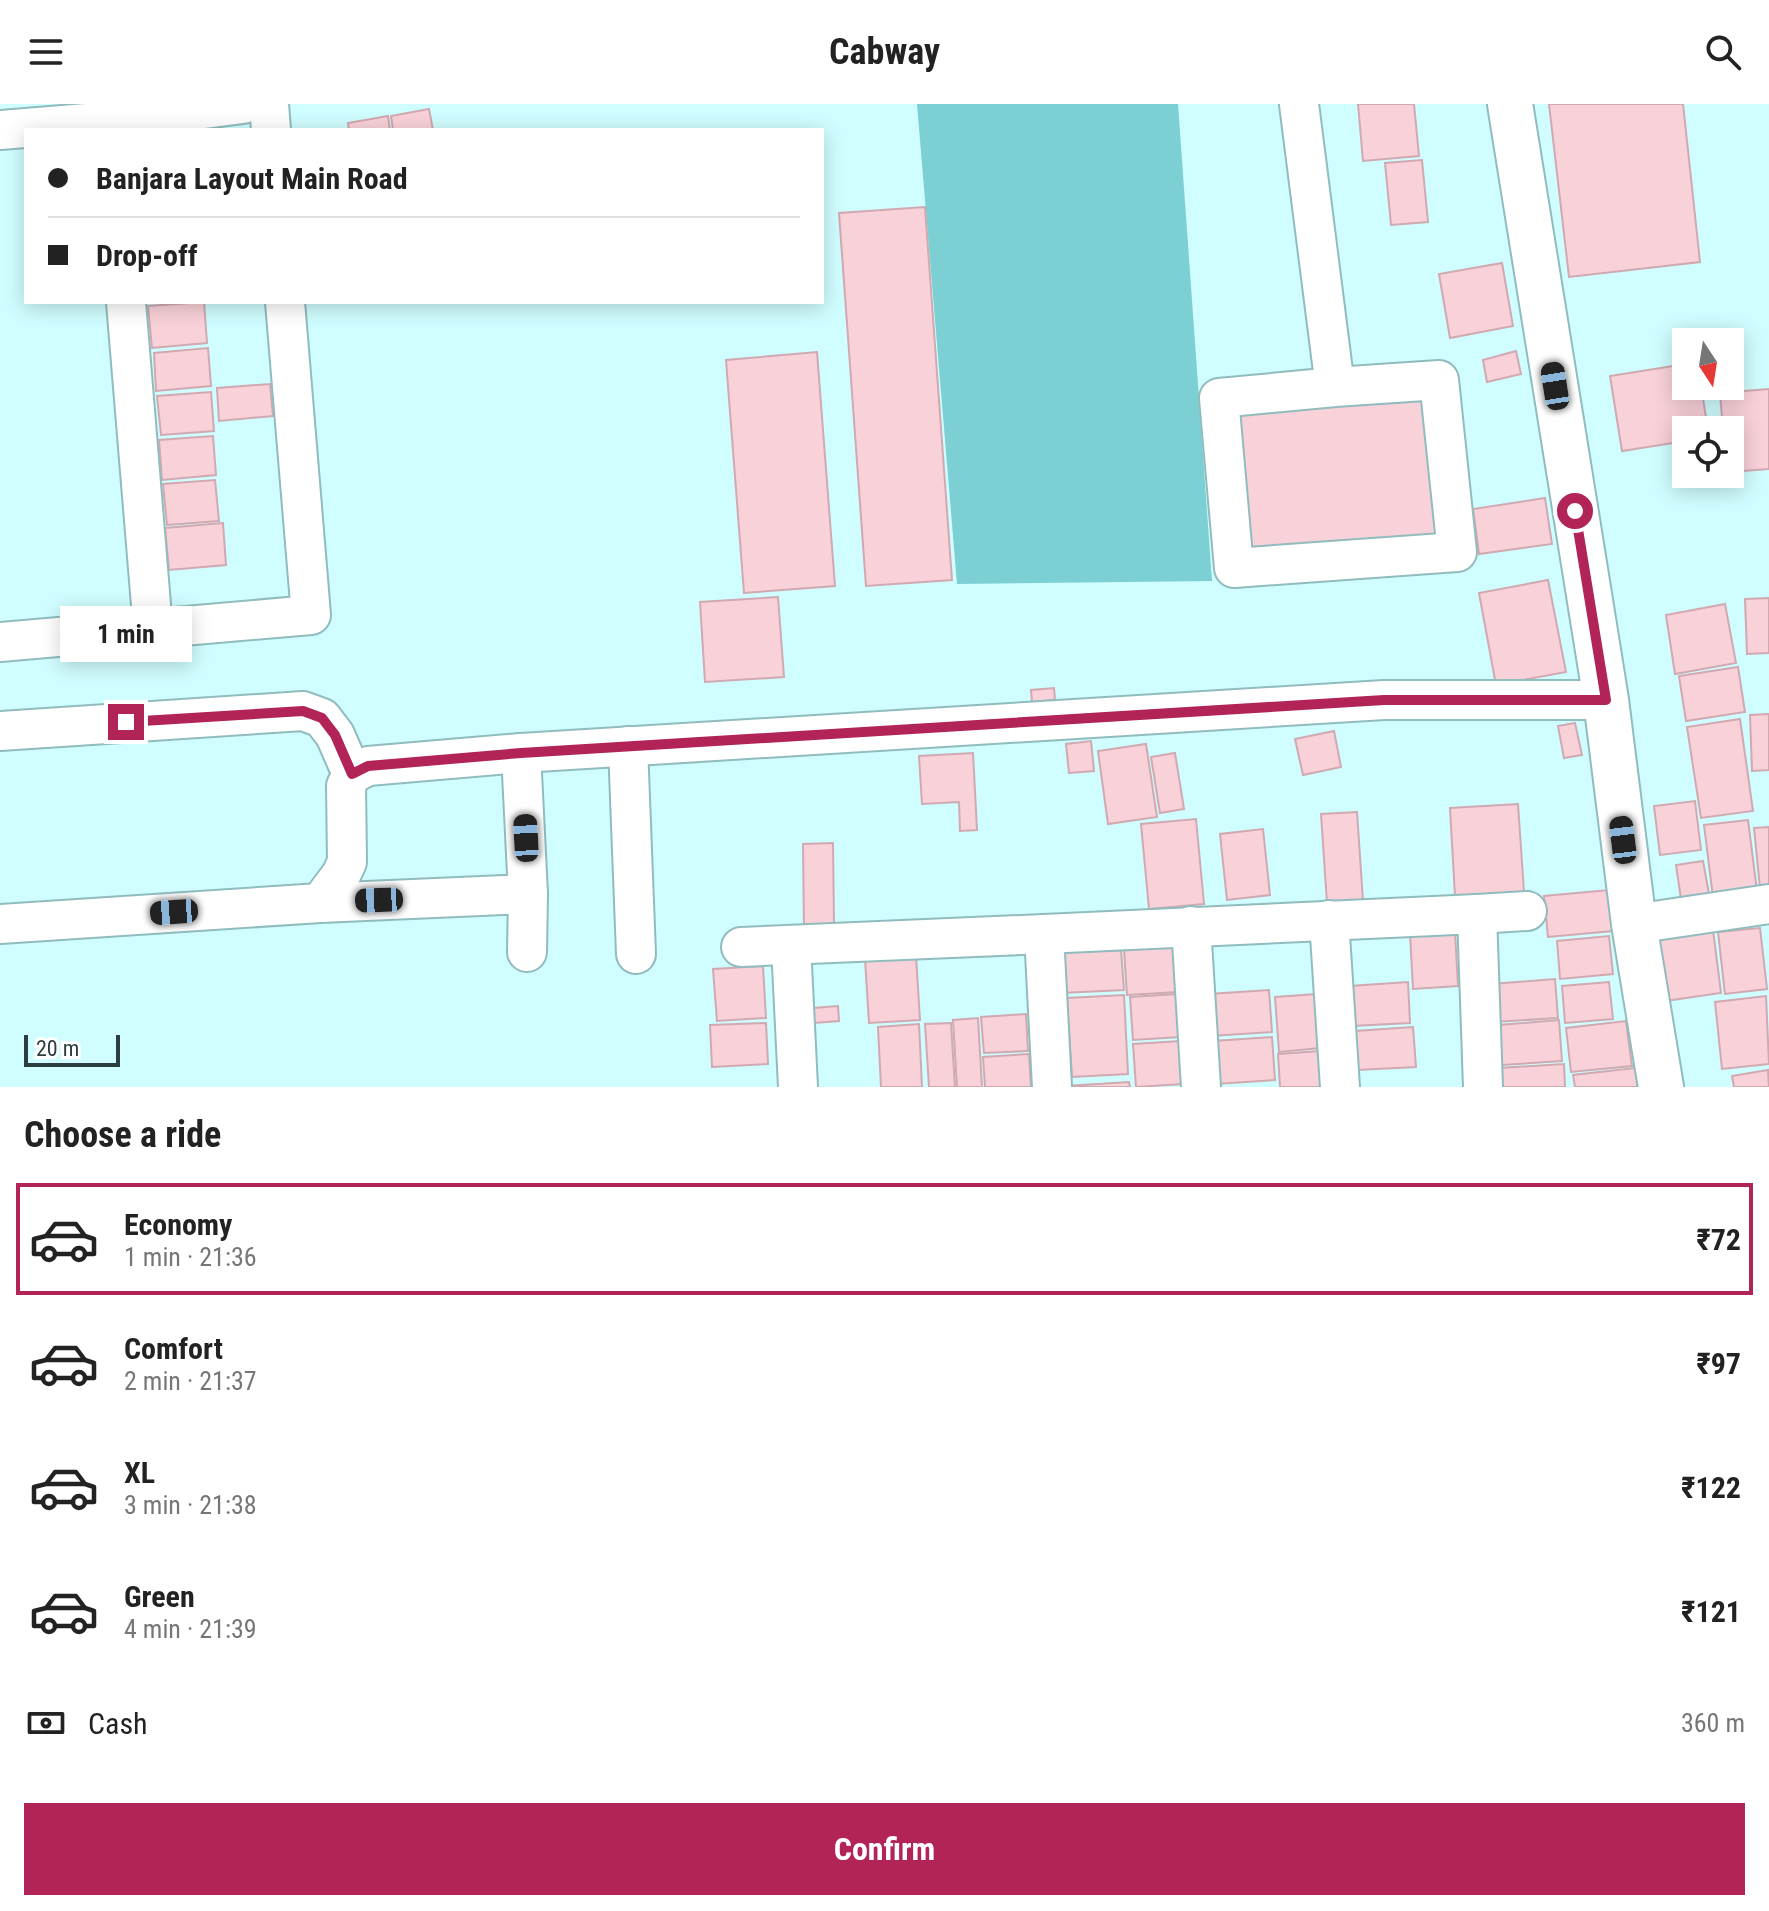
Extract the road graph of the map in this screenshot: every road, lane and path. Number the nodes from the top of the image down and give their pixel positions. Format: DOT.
graph roads {
  1 [pos="243,104"];
  2 [pos="269,104"];
  3 [pos="1299,104"];
  4 [pos="1510,104"];
  5 [pos="111,118"];
  6 [pos="271,128"];
  7 [pos="0,130"];
  8 [pos="126,304"];
  9 [pos="285,304"];
  10 [pos="1335,387"];
  11 [pos="153,629"];
  12 [pos="0,642"];
  13 [pos="1606,700"];
  14 [pos="0,731"];
  15 [pos="628,746"];
  16 [pos="521,753"];
  17 [pos="352,774"];
  18 [pos="528,894"];
  19 [pos="320,903"];
  20 [pos="1769,904"];
  21 [pos="1527,911"];
  22 [pos="1477,914"];
  23 [pos="1329,920"];
  24 [pos="0,924"];
  25 [pos="1634,924"];
  26 [pos="1191,926"];
  27 [pos="1044,934"];
  28 [pos="791,945"];
  29 [pos="741,947"];
  30 [pos="527,952"];
  31 [pos="636,954"];
  32 [pos="798,1087"];
  33 [pos="1052,1087"];
  34 [pos="1201,1087"];
  35 [pos="1340,1087"];
  36 [pos="1483,1087"];
  37 [pos="1661,1087"];
  1 -- 5 [label="street"];
  2 -- 6 [label="street"];
  3 -- 10 [label="street"];
  4 -- 13 [label="street"];
  5 -- 7 [label="street"];
  8 -- 11 [label="street"];
  9 -- 11 [label="street"];
  10 -- 10 [label="street"];
  11 -- 12 [label="street"];
  13 -- 15 [label="street"];
  13 -- 25 [label="street"];
  14 -- 17 [label="street"];
  15 -- 16 [label="street"];
  15 -- 31 [label="street"];
  16 -- 17 [label="street"];
  16 -- 18 [label="street"];
  17 -- 19 [label="street"];
  18 -- 19 [label="street"];
  18 -- 30 [label="street"];
  19 -- 24 [label="street"];
  20 -- 25 [label="street"];
  21 -- 22 [label="street"];
  22 -- 23 [label="street"];
  22 -- 36 [label="street"];
  23 -- 26 [label="street"];
  23 -- 35 [label="street"];
  25 -- 37 [label="street"];
  26 -- 27 [label="street"];
  26 -- 34 [label="street"];
  27 -- 28 [label="street"];
  27 -- 33 [label="street"];
  28 -- 29 [label="street"];
  28 -- 32 [label="street"];
}
